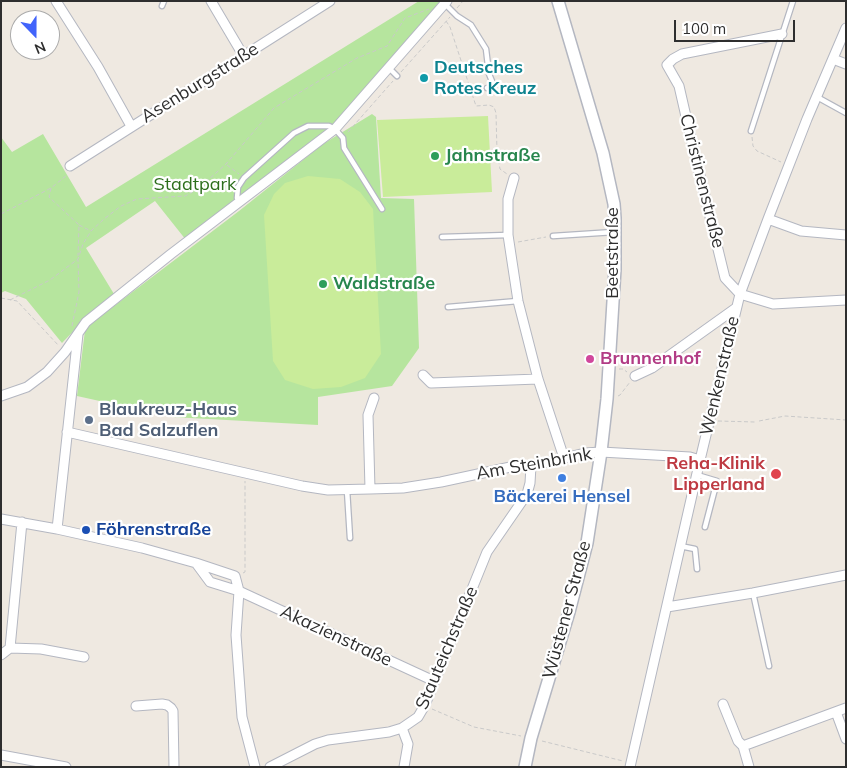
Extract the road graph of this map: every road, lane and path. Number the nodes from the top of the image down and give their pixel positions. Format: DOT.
graph roads {
  1 [pos="56,1"];
  2 [pos="211,1"];
  3 [pos="330,1"];
  4 [pos="463,1"];
  5 [pos="558,1"];
  6 [pos="793,1"];
  7 [pos="446,3"];
  8 [pos="428,9"];
  9 [pos="453,13"];
  10 [pos="446,21"];
  11 [pos="846,28"];
  12 [pos="782,34"];
  13 [pos="243,55"];
  14 [pos="833,59"];
  15 [pos="846,64"];
  16 [pos="389,68"];
  17 [pos="397,76"];
  18 [pos="487,88"];
  19 [pos="817,97"];
  20 [pos="846,113"];
  21 [pos="132,126"];
  22 [pos="335,130"];
  23 [pos="752,131"];
  24 [pos="343,138"];
  25 [pos="752,139"];
  26 [pos="783,162"];
  27 [pos="226,164"];
  28 [pos="70,166"];
  29 [pos="244,178"];
  30 [pos="514,178"];
  31 [pos="51,188"];
  32 [pos="241,202"];
  33 [pos="382,209"];
  34 [pos="1,214"];
  35 [pos="768,218"];
  36 [pos="79,225"];
  37 [pos="91,231"];
  38 [pos="615,232"];
  39 [pos="846,235"];
  40 [pos="553,236"];
  41 [pos="442,237"];
  42 [pos="509,239"];
  43 [pos="78,259"];
  44 [pos="740,294"];
  45 [pos="1,298"];
  46 [pos="10,300"];
  47 [pos="846,300"];
  48 [pos="518,301"];
  49 [pos="448,307"];
  50 [pos="736,308"];
  51 [pos="75,338"];
  52 [pos="58,345"];
  53 [pos="423,375"];
  54 [pos="635,376"];
  55 [pos="538,379"];
  56 [pos="1,396"];
  57 [pos="374,398"];
  58 [pos="607,400"];
  59 [pos="710,420"];
  60 [pos="846,420"];
  61 [pos="755,422"];
  62 [pos="759,422"];
  63 [pos="67,432"];
  64 [pos="601,452"];
  65 [pos="564,458"];
  66 [pos="700,460"];
  67 [pos="531,466"];
  68 [pos="245,472"];
  69 [pos="696,475"];
  70 [pos="370,489"];
  71 [pos="347,490"];
  72 [pos="1,519"];
  73 [pos="22,522"];
  74 [pos="706,527"];
  75 [pos="57,529"];
  76 [pos="350,538"];
  77 [pos="680,546"];
  78 [pos="196,563"];
  79 [pos="697,569"];
  80 [pos="846,575"];
  81 [pos="235,576"];
  82 [pos="239,591"];
  83 [pos="753,593"];
  84 [pos="666,607"];
  85 [pos="10,648"];
  86 [pos="1,655"];
  87 [pos="84,658"];
  88 [pos="769,666"];
  89 [pos="434,681"];
  90 [pos="723,704"];
  91 [pos="136,706"];
  92 [pos="425,706"];
  93 [pos="846,708"];
  94 [pos="836,712"];
  95 [pos="402,728"];
  96 [pos="531,738"];
  97 [pos="846,739"];
  98 [pos="742,746"];
  99 [pos="1,755"];
  100 [pos="630,765"];
  101 [pos="66,767"];
  102 [pos="174,767"];
  103 [pos="255,767"];
  104 [pos="270,767"];
  105 [pos="404,767"];
  106 [pos="525,767"];
  107 [pos="749,767"];
  1 -- 21 [label="street"];
  2 -- 13 [label="street"];
  3 -- 13 [label="street, Asenburgstraße"];
  4 -- 9 [label="path"];
  5 -- 38 [label="main road, Beetstraße"];
  6 -- 12 [label="lane"];
  7 -- 9 [label="lane"];
  7 -- 16 [label="street"];
  8 -- 27 [label="path"];
  9 -- 10 [label="path"];
  9 -- 18 [label="lane"];
  10 -- 17 [label="path"];
  10 -- 30 [label="path"];
  11 -- 14 [label="street, Wenkenstraße"];
  12 -- 23 [label="lane"];
  12 -- 44 [label="street, Christinenstraße"];
  13 -- 21 [label="street, Asenburgstraße"];
  14 -- 15 [label="street"];
  14 -- 19 [label="street, Wenkenstraße"];
  16 -- 17 [label="lane"];
  16 -- 22 [label="street"];
  17 -- 24 [label="path"];
  19 -- 20 [label="lane"];
  19 -- 35 [label="street, Wenkenstraße"];
  21 -- 28 [label="street, Asenburgstraße"];
  22 -- 24 [label="lane"];
  22 -- 29 [label="lane"];
  22 -- 32 [label="street"];
  24 -- 33 [label="lane"];
  25 -- 26 [label="path"];
  27 -- 29 [label="path"];
  27 -- 37 [label="path"];
  28 -- 31 [label="path"];
  29 -- 32 [label="lane"];
  30 -- 42 [label="street"];
  31 -- 34 [label="path"];
  31 -- 36 [label="path"];
  32 -- 51 [label="street"];
  35 -- 39 [label="street"];
  35 -- 44 [label="street, Wenkenstraße"];
  36 -- 37 [label="path"];
  36 -- 43 [label="path"];
  37 -- 43 [label="path"];
  38 -- 40 [label="lane"];
  38 -- 58 [label="main road, Beetstraße"];
  40 -- 42 [label="path"];
  41 -- 42 [label="lane"];
  42 -- 48 [label="street"];
  43 -- 46 [label="path"];
  43 -- 51 [label="path"];
  44 -- 47 [label="street"];
  44 -- 50 [label="street, Wenkenstraße"];
  45 -- 46 [label="path"];
  46 -- 52 [label="path"];
  48 -- 49 [label="lane"];
  48 -- 55 [label="street"];
  50 -- 54 [label="street"];
  50 -- 59 [label="street, Wenkenstraße"];
  51 -- 56 [label="street"];
  51 -- 63 [label="street"];
  53 -- 55 [label="street"];
  54 -- 58 [label="path"];
  55 -- 65 [label="street"];
  57 -- 70 [label="street"];
  58 -- 64 [label="main road, Beetstraße"];
  59 -- 61 [label="path"];
  59 -- 66 [label="street, Wenkenstraße"];
  60 -- 62 [label="path"];
  63 -- 68 [label="street, Am Steinbrink"];
  63 -- 75 [label="street"];
  64 -- 65 [label="street, Am Steinbrink"];
  64 -- 66 [label="street, Am Steinbrink"];
  64 -- 96 [label="main road, Wüstener Straße"];
  65 -- 67 [label="street, Am Steinbrink"];
  66 -- 69 [label="street, Wenkenstraße"];
  67 -- 70 [label="street, Am Steinbrink"];
  67 -- 89 [label="street, Stauteichstraße"];
  68 -- 71 [label="street, Am Steinbrink"];
  68 -- 81 [label="path"];
  69 -- 74 [label="lane"];
  69 -- 77 [label="street, Wenkenstraße"];
  70 -- 71 [label="street, Am Steinbrink"];
  71 -- 76 [label="lane"];
  72 -- 73 [label="street"];
  73 -- 75 [label="street"];
  73 -- 85 [label="street"];
  75 -- 78 [label="street"];
  77 -- 79 [label="lane"];
  77 -- 84 [label="street, Wenkenstraße"];
  78 -- 81 [label="street"];
  78 -- 82 [label="street, Akazienstraße"];
  80 -- 83 [label="street"];
  81 -- 82 [label="street"];
  82 -- 89 [label="street, Akazienstraße"];
  82 -- 103 [label="street"];
  83 -- 84 [label="street"];
  83 -- 88 [label="lane"];
  84 -- 100 [label="street, Wenkenstraße"];
  85 -- 86 [label="street"];
  85 -- 87 [label="street"];
  89 -- 92 [label="street, Stauteichstraße"];
  90 -- 98 [label="street"];
  91 -- 102 [label="street"];
  92 -- 95 [label="street, Stauteichstraße"];
  92 -- 96 [label="path"];
  93 -- 94 [label="street"];
  94 -- 97 [label="street"];
  94 -- 98 [label="street"];
  95 -- 104 [label="street, Stauteichstraße"];
  95 -- 105 [label="street"];
  96 -- 100 [label="path"];
  96 -- 106 [label="main road, Wüstener Straße"];
  98 -- 107 [label="street"];
  99 -- 101 [label="street"];
}
